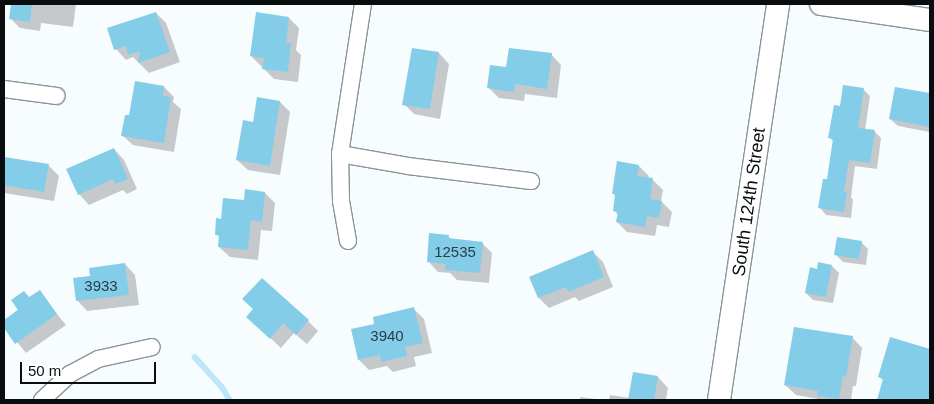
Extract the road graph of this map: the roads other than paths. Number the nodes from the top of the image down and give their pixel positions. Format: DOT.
graph roads {
  1 [pos="363,4"];
  2 [pos="778,4"];
  3 [pos="821,4"];
  4 [pos="930,20"];
  5 [pos="4,90"];
  6 [pos="57,96"];
  7 [pos="340,154"];
  8 [pos="531,181"];
  9 [pos="348,241"];
  10 [pos="152,347"];
  11 [pos="42,400"];
  12 [pos="719,400"];
  1 -- 7 [label="street"];
  2 -- 12 [label="street, South 124th Street"];
  3 -- 4 [label="street"];
  5 -- 6 [label="street"];
  7 -- 8 [label="street"];
  7 -- 9 [label="street"];
  10 -- 11 [label="street"];
}
